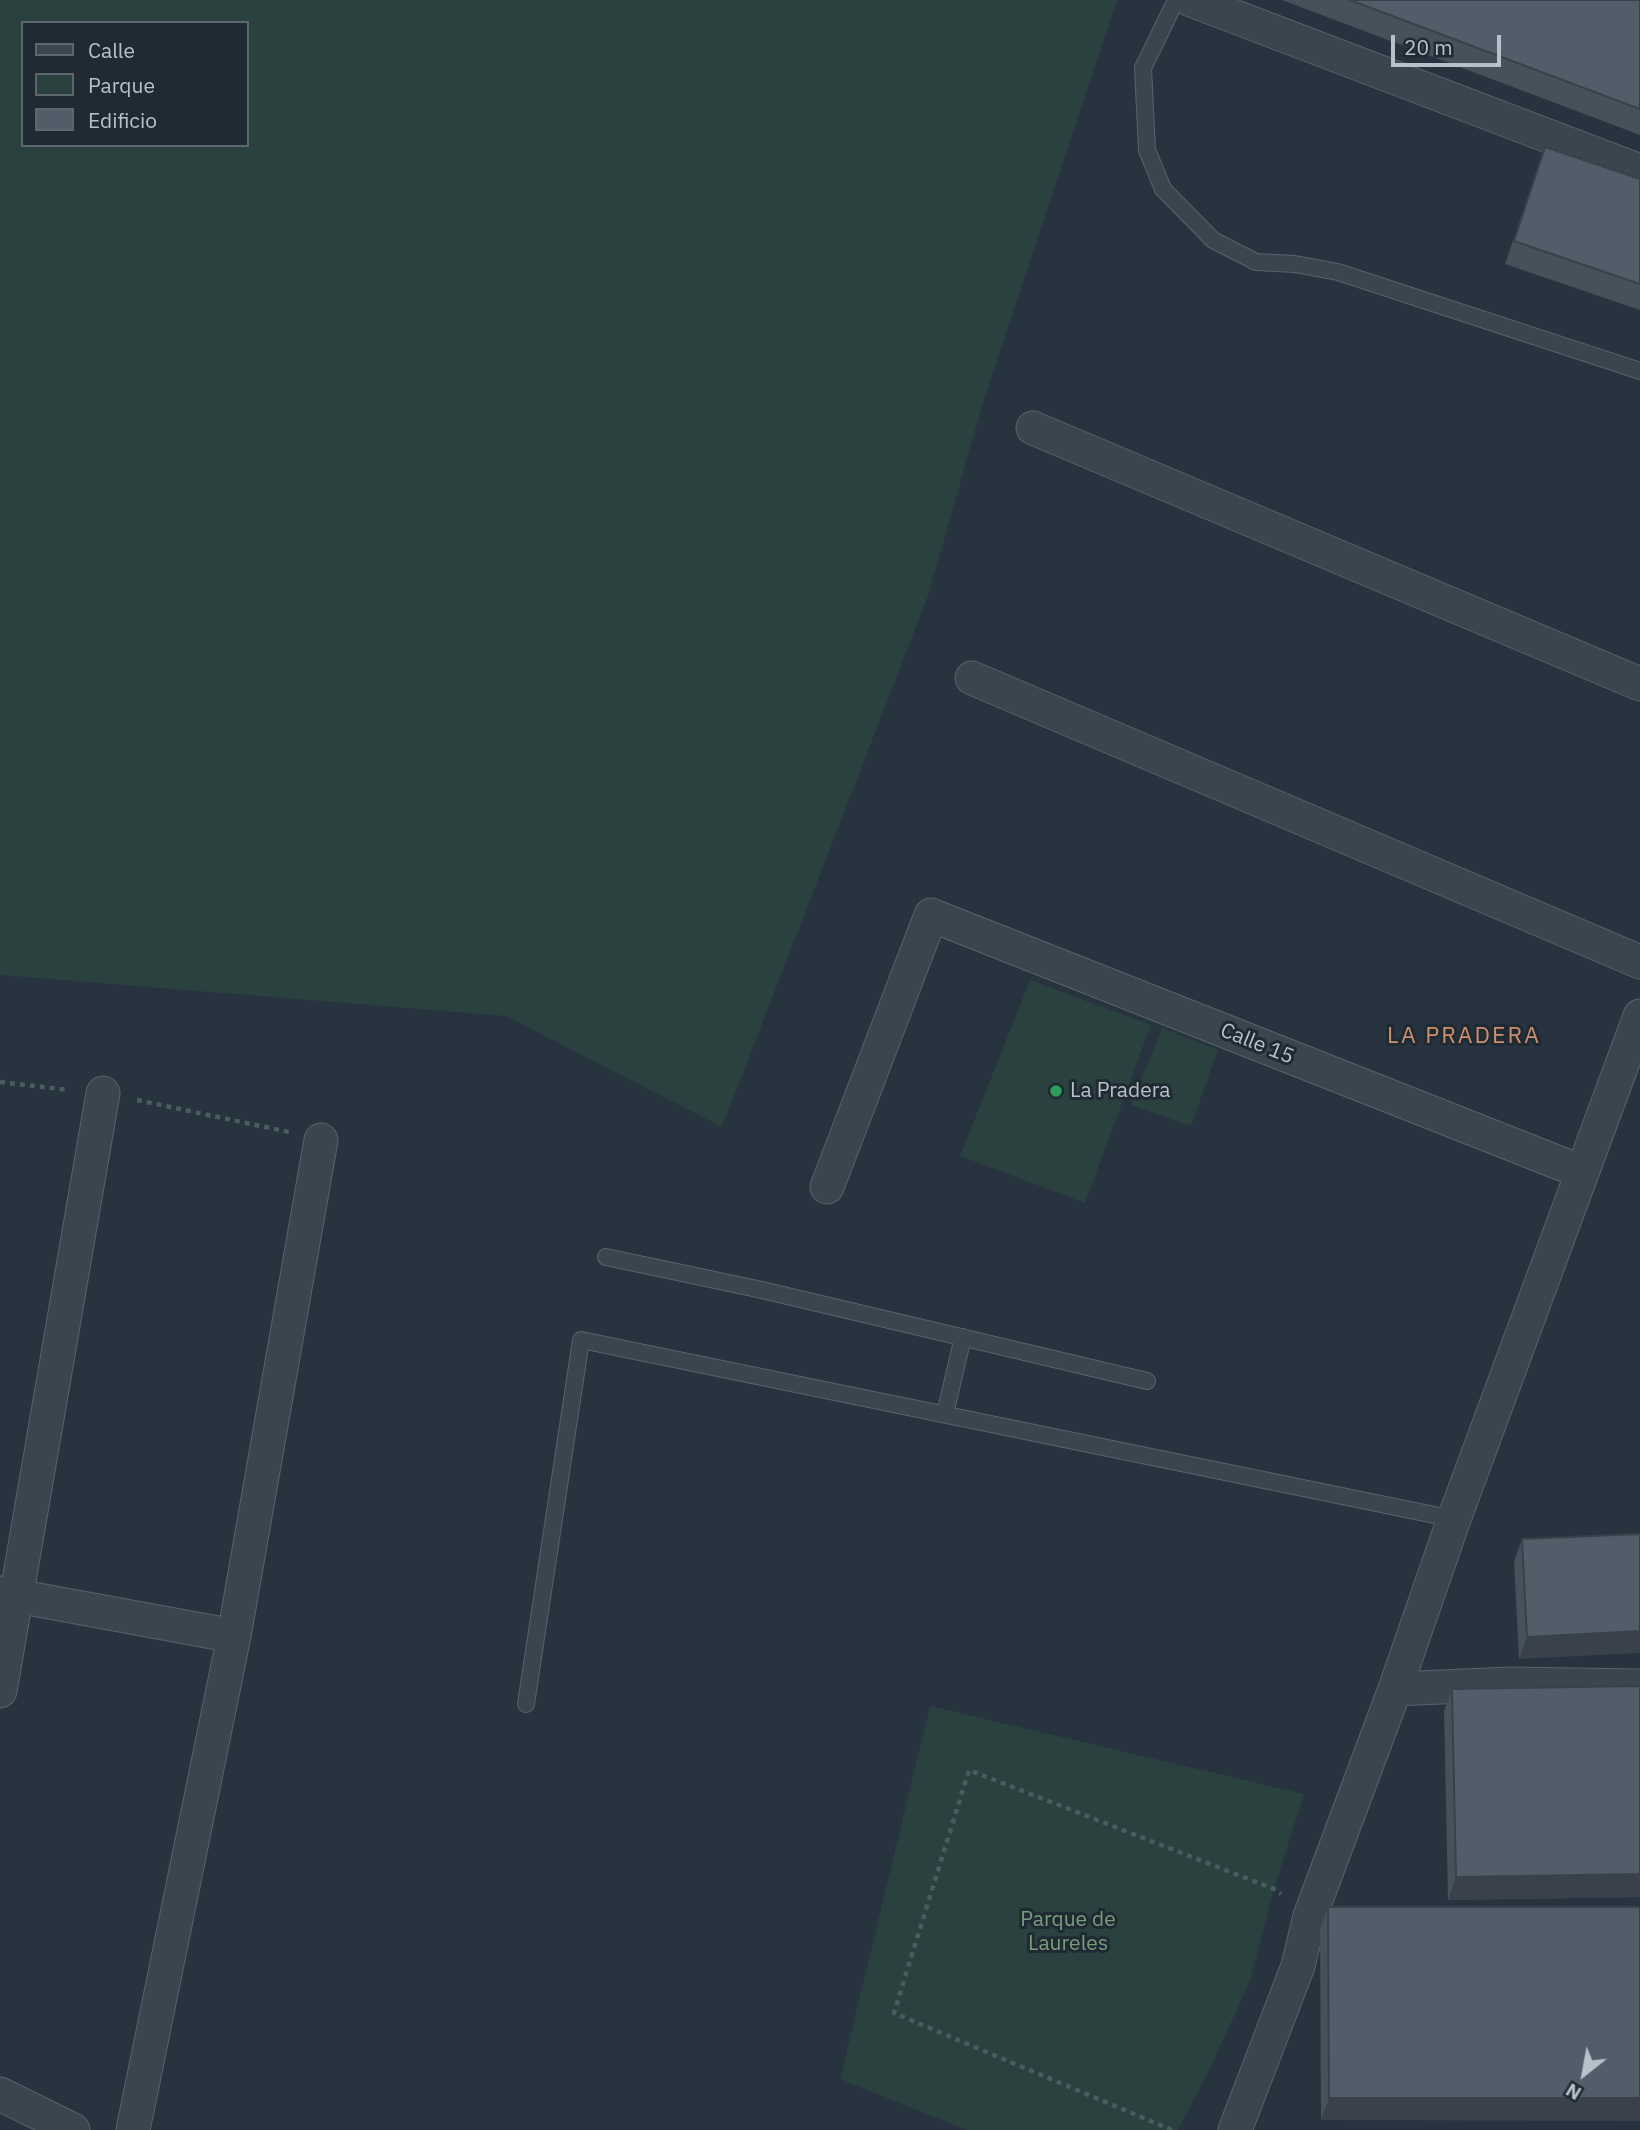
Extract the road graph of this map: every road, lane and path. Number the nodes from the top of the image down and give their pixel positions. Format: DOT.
graph roads {
  1 [pos="1176,0"];
  2 [pos="1191,0"];
  3 [pos="1640,171"];
  4 [pos="1640,371"];
  5 [pos="1033,428"];
  6 [pos="972,678"];
  7 [pos="1640,684"];
  8 [pos="1640,962"];
  9 [pos="1640,1016"];
  10 [pos="0,1082"];
  11 [pos="103,1093"];
  12 [pos="321,1140"];
  13 [pos="1582,1172"];
  14 [pos="827,1187"];
  15 [pos="606,1257"];
  16 [pos="963,1337"];
  17 [pos="1147,1381"];
  18 [pos="945,1414"];
  19 [pos="1454,1519"];
  20 [pos="9,1595"];
  21 [pos="234,1636"];
  22 [pos="1640,1686"];
  23 [pos="1395,1689"];
  24 [pos="0,1691"];
  25 [pos="526,1704"];
  26 [pos="1323,1916"];
  27 [pos="0,2094"];
  28 [pos="73,2130"];
  29 [pos="133,2130"];
  30 [pos="1172,2130"];
  31 [pos="1235,2130"];
  1 -- 4 [label="lane"];
  2 -- 3 [label="street"];
  5 -- 7 [label="street"];
  6 -- 8 [label="street"];
  9 -- 13 [label="street"];
  10 -- 11 [label="path"];
  11 -- 12 [label="path"];
  11 -- 20 [label="street"];
  12 -- 21 [label="street"];
  13 -- 14 [label="street, Calle 15"];
  13 -- 19 [label="street"];
  15 -- 16 [label="lane"];
  16 -- 17 [label="lane"];
  16 -- 18 [label="lane"];
  18 -- 19 [label="lane"];
  18 -- 25 [label="lane"];
  19 -- 23 [label="street"];
  20 -- 21 [label="street"];
  20 -- 24 [label="street"];
  21 -- 29 [label="street"];
  22 -- 23 [label="street"];
  23 -- 26 [label="street"];
  26 -- 30 [label="path"];
  26 -- 31 [label="street"];
  27 -- 28 [label="street"];
}
